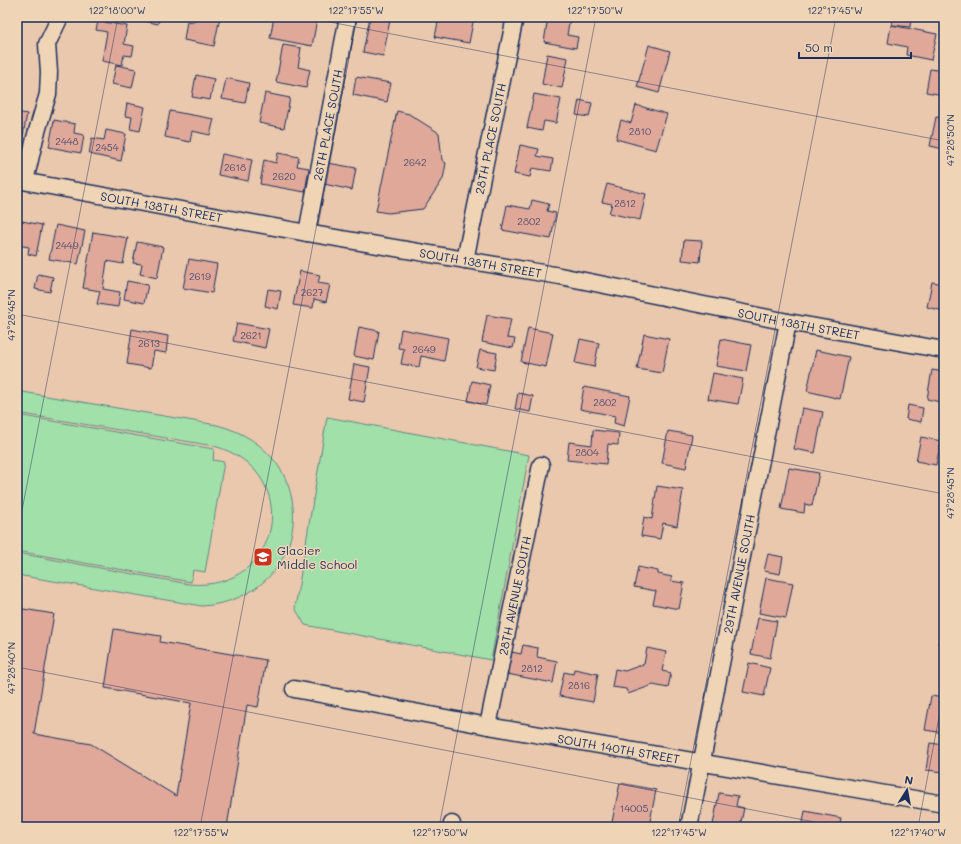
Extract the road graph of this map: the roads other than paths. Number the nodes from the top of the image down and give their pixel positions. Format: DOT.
graph roads {
  1 [pos="60,17"];
  2 [pos="348,17"];
  3 [pos="515,17"];
  4 [pos="21,180"];
  5 [pos="307,233"];
  6 [pos="464,260"];
  7 [pos="788,322"];
  8 [pos="944,350"];
  9 [pos="541,465"];
  10 [pos="294,688"];
  11 [pos="488,726"];
  12 [pos="702,764"];
  13 [pos="944,804"];
  14 [pos="689,827"];
  1 -- 4 [label="street"];
  2 -- 5 [label="street, 26TH PLACE SOUTH"];
  3 -- 6 [label="street, 28TH PLACE SOUTH"];
  4 -- 5 [label="street, SOUTH 138TH STREET"];
  5 -- 6 [label="street, SOUTH 138TH STREET"];
  6 -- 7 [label="street, SOUTH 138TH STREET"];
  7 -- 8 [label="street, SOUTH 138TH STREET"];
  7 -- 12 [label="street, 29TH AVENUE SOUTH"];
  9 -- 11 [label="street, 28TH AVENUE SOUTH"];
  10 -- 11 [label="street, SOUTH 140TH STREET"];
  11 -- 12 [label="street, SOUTH 140TH STREET"];
  12 -- 13 [label="street, SOUTH 140TH STREET"];
  12 -- 14 [label="street, 29TH AVENUE SOUTH"];
}
